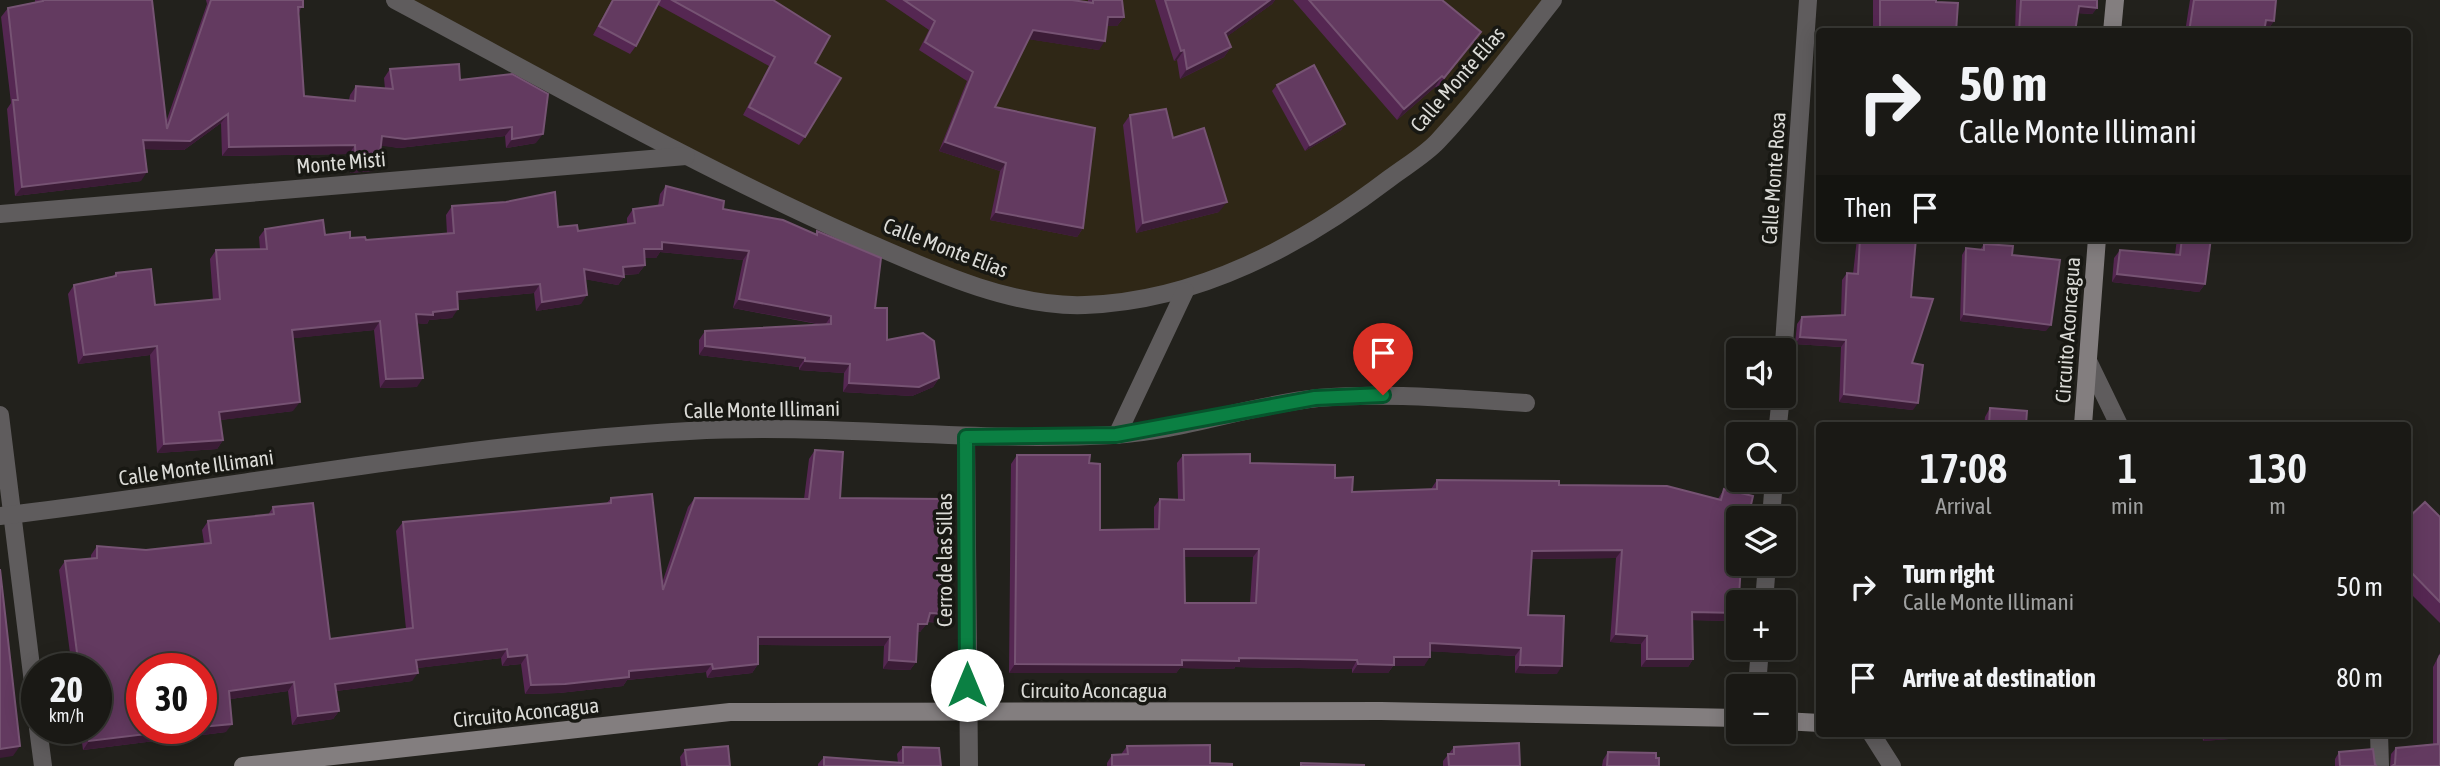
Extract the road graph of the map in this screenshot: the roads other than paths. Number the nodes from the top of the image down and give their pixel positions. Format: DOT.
graph roads {
  1 [pos="395,0"];
  2 [pos="1553,0"];
  3 [pos="1808,0"];
  4 [pos="2115,0"];
  5 [pos="2112,28"];
  6 [pos="686,156"];
  7 [pos="0,215"];
  8 [pos="2097,242"];
  9 [pos="1185,291"];
  10 [pos="1784,338"];
  11 [pos="2088,361"];
  12 [pos="1526,403"];
  13 [pos="0,415"];
  14 [pos="2083,422"];
  15 [pos="2118,422"];
  16 [pos="1116,435"];
  17 [pos="966,437"];
  18 [pos="6,515"];
  19 [pos="27,653"];
  20 [pos="967,713"];
  21 [pos="1726,718"];
  22 [pos="1796,721"];
  23 [pos="1816,723"];
  24 [pos="1874,737"];
  25 [pos="2379,737"];
  26 [pos="40,744"];
  27 [pos="43,766"];
  28 [pos="243,766"];
  29 [pos="969,766"];
  30 [pos="1892,766"];
  31 [pos="2380,766"];
  1 -- 6 [label="street, Calle Monte Elías"];
  2 -- 9 [label="street, Calle Monte Elías"];
  3 -- 10 [label="street, Calle Monte Rosa"];
  4 -- 5 [label="street"];
  6 -- 7 [label="street, Monte Misti"];
  6 -- 9 [label="street, Calle Monte Elías"];
  8 -- 11 [label="street, Circuito Aconcagua"];
  9 -- 16 [label="street"];
  11 -- 14 [label="street, Circuito Aconcagua"];
  11 -- 15 [label="street"];
  12 -- 16 [label="street, Calle Monte Illimani"];
  13 -- 18 [label="street"];
  16 -- 17 [label="street, Calle Monte Illimani"];
  17 -- 18 [label="street, Calle Monte Illimani"];
  17 -- 20 [label="street, Cerro de las Sillas"];
  18 -- 19 [label="street"];
  20 -- 21 [label="street, Circuito Aconcagua"];
  20 -- 28 [label="street, Circuito Aconcagua"];
  20 -- 29 [label="street, Cerro de las Sillas"];
  22 -- 23 [label="street"];
  24 -- 30 [label="street"];
  25 -- 31 [label="street"];
  26 -- 27 [label="street"];
}
